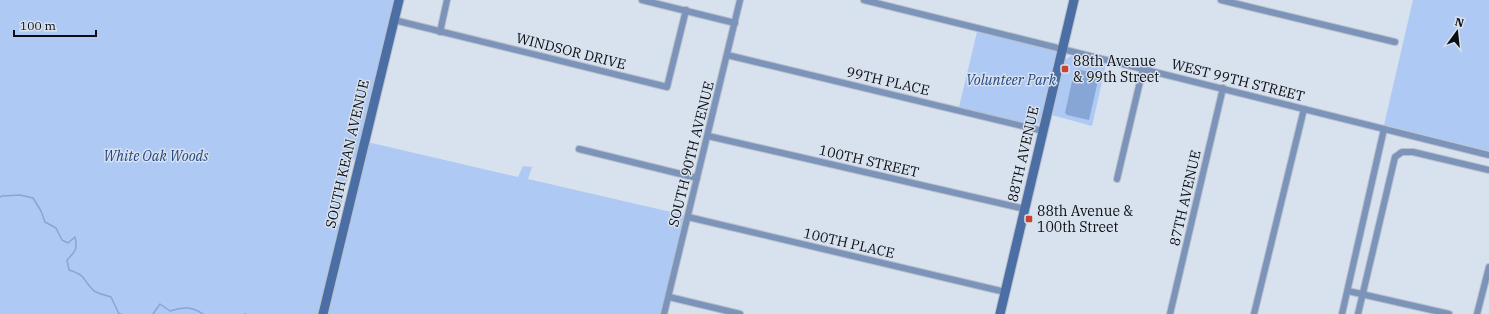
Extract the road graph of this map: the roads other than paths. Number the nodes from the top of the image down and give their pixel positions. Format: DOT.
graph roads {
  1 [pos="399,0"];
  2 [pos="447,0"];
  3 [pos="642,0"];
  4 [pos="740,0"];
  5 [pos="864,0"];
  6 [pos="1074,0"];
  7 [pos="1221,0"];
  8 [pos="686,10"];
  9 [pos="394,20"];
  10 [pos="735,23"];
  11 [pos="440,32"];
  12 [pos="1395,42"];
  13 [pos="1062,49"];
  14 [pos="727,55"];
  15 [pos="1143,69"];
  16 [pos="1223,88"];
  17 [pos="1304,109"];
  18 [pos="1384,129"];
  19 [pos="1043,131"];
  20 [pos="708,136"];
  21 [pos="579,149"];
  22 [pos="1489,155"];
  23 [pos="1489,170"];
  24 [pos="697,178"];
  25 [pos="1117,178"];
  26 [pos="1024,209"];
  27 [pos="688,217"];
  28 [pos="1489,267"];
  29 [pos="1348,291"];
  30 [pos="1005,292"];
  31 [pos="1363,294"];
  32 [pos="668,297"];
  33 [pos="323,314"];
  34 [pos="664,314"];
  35 [pos="740,314"];
  36 [pos="1000,314"];
  37 [pos="1170,314"];
  38 [pos="1254,314"];
  39 [pos="1342,314"];
  40 [pos="1358,314"];
  41 [pos="1449,314"];
  42 [pos="1477,314"];
  1 -- 9 [label="street, SOUTH KEAN AVENUE"];
  2 -- 11 [label="street"];
  3 -- 8 [label="street"];
  4 -- 10 [label="street, SOUTH 90TH AVENUE"];
  5 -- 13 [label="street, WEST 99TH STREET"];
  6 -- 13 [label="street, 88TH AVENUE"];
  7 -- 12 [label="street"];
  8 -- 10 [label="street"];
  8 -- 11 [label="street, WINDSOR DRIVE"];
  9 -- 11 [label="street, WINDSOR DRIVE"];
  9 -- 33 [label="street, SOUTH KEAN AVENUE"];
  10 -- 14 [label="street, SOUTH 90TH AVENUE"];
  13 -- 15 [label="street, WEST 99TH STREET"];
  13 -- 19 [label="street, 88TH AVENUE"];
  14 -- 19 [label="street, 99TH PLACE"];
  14 -- 20 [label="street, SOUTH 90TH AVENUE"];
  15 -- 16 [label="street, WEST 99TH STREET"];
  15 -- 25 [label="street"];
  16 -- 17 [label="street, WEST 99TH STREET"];
  16 -- 37 [label="street, 87TH AVENUE"];
  17 -- 18 [label="street, WEST 99TH STREET"];
  17 -- 38 [label="street"];
  18 -- 22 [label="street, WEST 99TH STREET"];
  18 -- 29 [label="street"];
  19 -- 26 [label="street, 88TH AVENUE"];
  20 -- 24 [label="street, SOUTH 90TH AVENUE"];
  20 -- 26 [label="street, 100TH STREET"];
  21 -- 24 [label="street"];
  23 -- 31 [label="street"];
  24 -- 27 [label="street, SOUTH 90TH AVENUE"];
  26 -- 30 [label="street, 88TH AVENUE"];
  27 -- 30 [label="street, 100TH PLACE"];
  27 -- 32 [label="street, SOUTH 90TH AVENUE"];
  28 -- 42 [label="street"];
  29 -- 31 [label="street"];
  29 -- 39 [label="street"];
  30 -- 36 [label="street, 88TH AVENUE"];
  31 -- 40 [label="street"];
  31 -- 41 [label="street"];
  32 -- 34 [label="street, SOUTH 90TH AVENUE"];
  32 -- 35 [label="street"];
}
